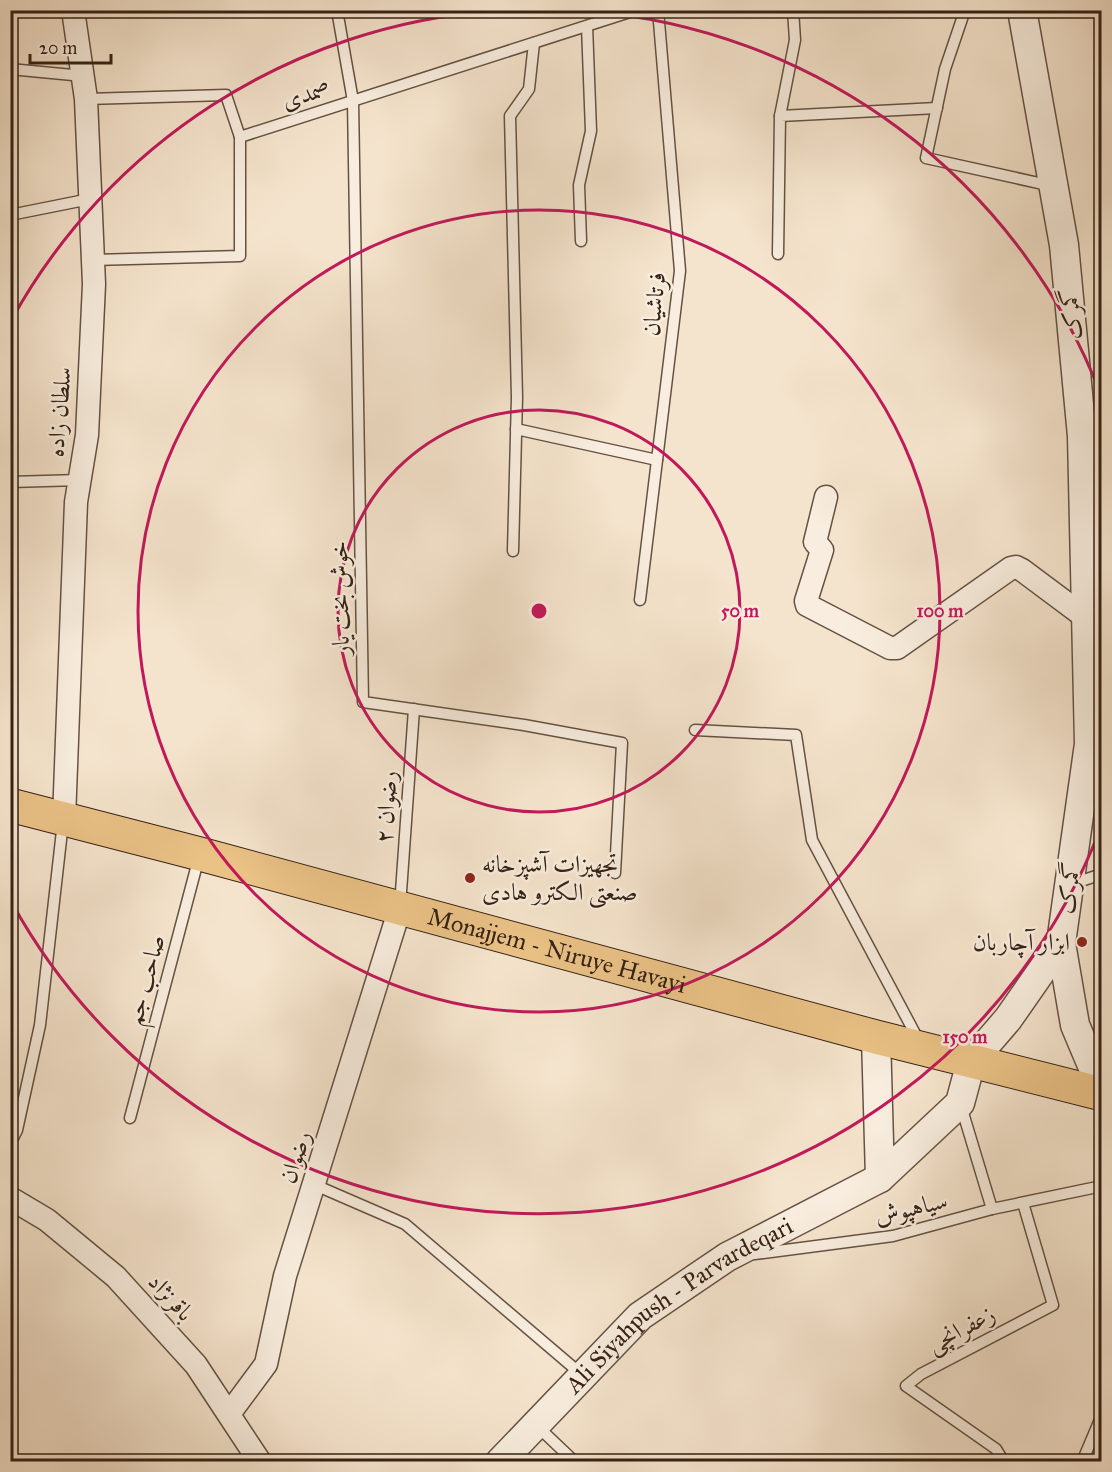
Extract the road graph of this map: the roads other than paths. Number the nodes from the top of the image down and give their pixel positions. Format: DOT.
graph roads {
  1 [pos="73,10"];
  2 [pos="337,10"];
  3 [pos="658,10"];
  4 [pos="793,10"];
  5 [pos="965,10"];
  6 [pos="1022,10"];
  7 [pos="630,11"];
  8 [pos="587,26"];
  9 [pos="534,43"];
  10 [pos="10,69"];
  11 [pos="82,76"];
  12 [pos="86,99"];
  13 [pos="353,101"];
  14 [pos="937,108"];
  15 [pos="780,116"];
  16 [pos="240,137"];
  17 [pos="1054,186"];
  18 [pos="90,199"];
  19 [pos="10,215"];
  20 [pos="581,241"];
  21 [pos="778,254"];
  22 [pos="93,260"];
  23 [pos="516,429"];
  24 [pos="1092,433"];
  25 [pos="657,460"];
  26 [pos="80,480"];
  27 [pos="10,482"];
  28 [pos="826,497"];
  29 [pos="513,551"];
  30 [pos="640,600"];
  31 [pos="1084,617"];
  32 [pos="414,709"];
  33 [pos="695,730"];
  34 [pos="10,805"];
  35 [pos="64,819"];
  36 [pos="200,854"];
  37 [pos="615,873"];
  38 [pos="1101,874"];
  39 [pos="1069,885"];
  40 [pos="400,908"];
  41 [pos="1061,943"];
  42 [pos="876,1037"];
  43 [pos="923,1049"];
  44 [pos="971,1062"];
  45 [pos="1101,1089"];
  46 [pos="1101,1094"];
  47 [pos="960,1103"];
  48 [pos="130,1118"];
  49 [pos="10,1144"];
  50 [pos="880,1178"];
  51 [pos="315,1185"];
  52 [pos="1101,1186"];
  53 [pos="1101,1196"];
  54 [pos="10,1198"];
  55 [pos="1023,1203"];
  56 [pos="992,1209"];
  57 [pos="727,1257"];
  58 [pos="583,1376"];
  59 [pos="229,1414"];
  60 [pos="1101,1415"];
  61 [pos="535,1425"];
  62 [pos="261,1461"];
  63 [pos="500,1461"];
  64 [pos="575,1461"];
  65 [pos="1004,1461"];
  66 [pos="1082,1461"];
  1 -- 11 [label="street, سلطان زاده"];
  2 -- 13 [label="lane"];
  3 -- 25 [label="lane, فرتاشیان"];
  4 -- 15 [label="lane"];
  5 -- 14 [label="lane"];
  6 -- 17 [label="street, گمرک"];
  7 -- 8 [label="lane, صمدی"];
  8 -- 9 [label="lane, صمدی"];
  8 -- 20 [label="lane"];
  9 -- 13 [label="lane, صمدی"];
  9 -- 23 [label="lane"];
  10 -- 11 [label="lane"];
  11 -- 12 [label="street, سلطان زاده"];
  12 -- 16 [label="lane"];
  12 -- 18 [label="street, سلطان زاده"];
  13 -- 16 [label="lane, صمدی"];
  13 -- 32 [label="lane, خوش بخت یار"];
  14 -- 15 [label="lane"];
  14 -- 17 [label="lane"];
  15 -- 21 [label="lane"];
  16 -- 22 [label="lane"];
  17 -- 24 [label="street, گمرک"];
  18 -- 19 [label="lane"];
  18 -- 22 [label="street, سلطان زاده"];
  22 -- 26 [label="street, سلطان زاده"];
  23 -- 25 [label="lane"];
  23 -- 29 [label="lane"];
  24 -- 31 [label="street, گمرک"];
  25 -- 30 [label="lane, فرتاشیان"];
  26 -- 27 [label="lane"];
  26 -- 35 [label="street, سلطان زاده"];
  28 -- 31 [label="street"];
  31 -- 39 [label="street, گمرک"];
  32 -- 37 [label="lane, خوش بخت یار"];
  32 -- 40 [label="lane, رضوان ۲"];
  33 -- 43 [label="lane"];
  34 -- 35 [label="main road, Monajjem - Niruye Havayi"];
  35 -- 36 [label="main road, Monajjem - Niruye Havayi"];
  35 -- 49 [label="lane"];
  36 -- 40 [label="main road, Monajjem - Niruye Havayi"];
  36 -- 48 [label="lane, صاحب جم"];
  38 -- 39 [label="lane"];
  39 -- 41 [label="street, گمرک"];
  40 -- 42 [label="main road, Monajjem - Niruye Havayi"];
  40 -- 51 [label="street, رضوان"];
  41 -- 44 [label="street, گمرک"];
  41 -- 45 [label="street, گمرک"];
  42 -- 43 [label="main road, Monajjem - Niruye Havayi"];
  42 -- 50 [label="street"];
  43 -- 44 [label="main road, Monajjem - Niruye Havayi"];
  44 -- 46 [label="main road, Monajjem - Niruye Havayi"];
  44 -- 47 [label="street"];
  47 -- 50 [label="street, Ali Siyahpush - Parvardeqari"];
  47 -- 56 [label="lane"];
  50 -- 57 [label="street, Ali Siyahpush - Parvardeqari"];
  51 -- 58 [label="lane"];
  51 -- 59 [label="street, رضوان"];
  52 -- 53 [label="lane"];
  52 -- 55 [label="lane, سیاهپوش"];
  54 -- 59 [label="street, باقرنژاد"];
  55 -- 56 [label="lane, سیاهپوش"];
  55 -- 65 [label="lane, زعفرانچی"];
  56 -- 57 [label="lane, سیاهپوش"];
  57 -- 58 [label="street, Ali Siyahpush - Parvardeqari"];
  58 -- 61 [label="street, Ali Siyahpush - Parvardeqari"];
  59 -- 62 [label="street, باقرنژاد"];
  60 -- 66 [label="lane"];
  61 -- 63 [label="street, Ali Siyahpush - Parvardeqari"];
  61 -- 64 [label="lane"];
}
